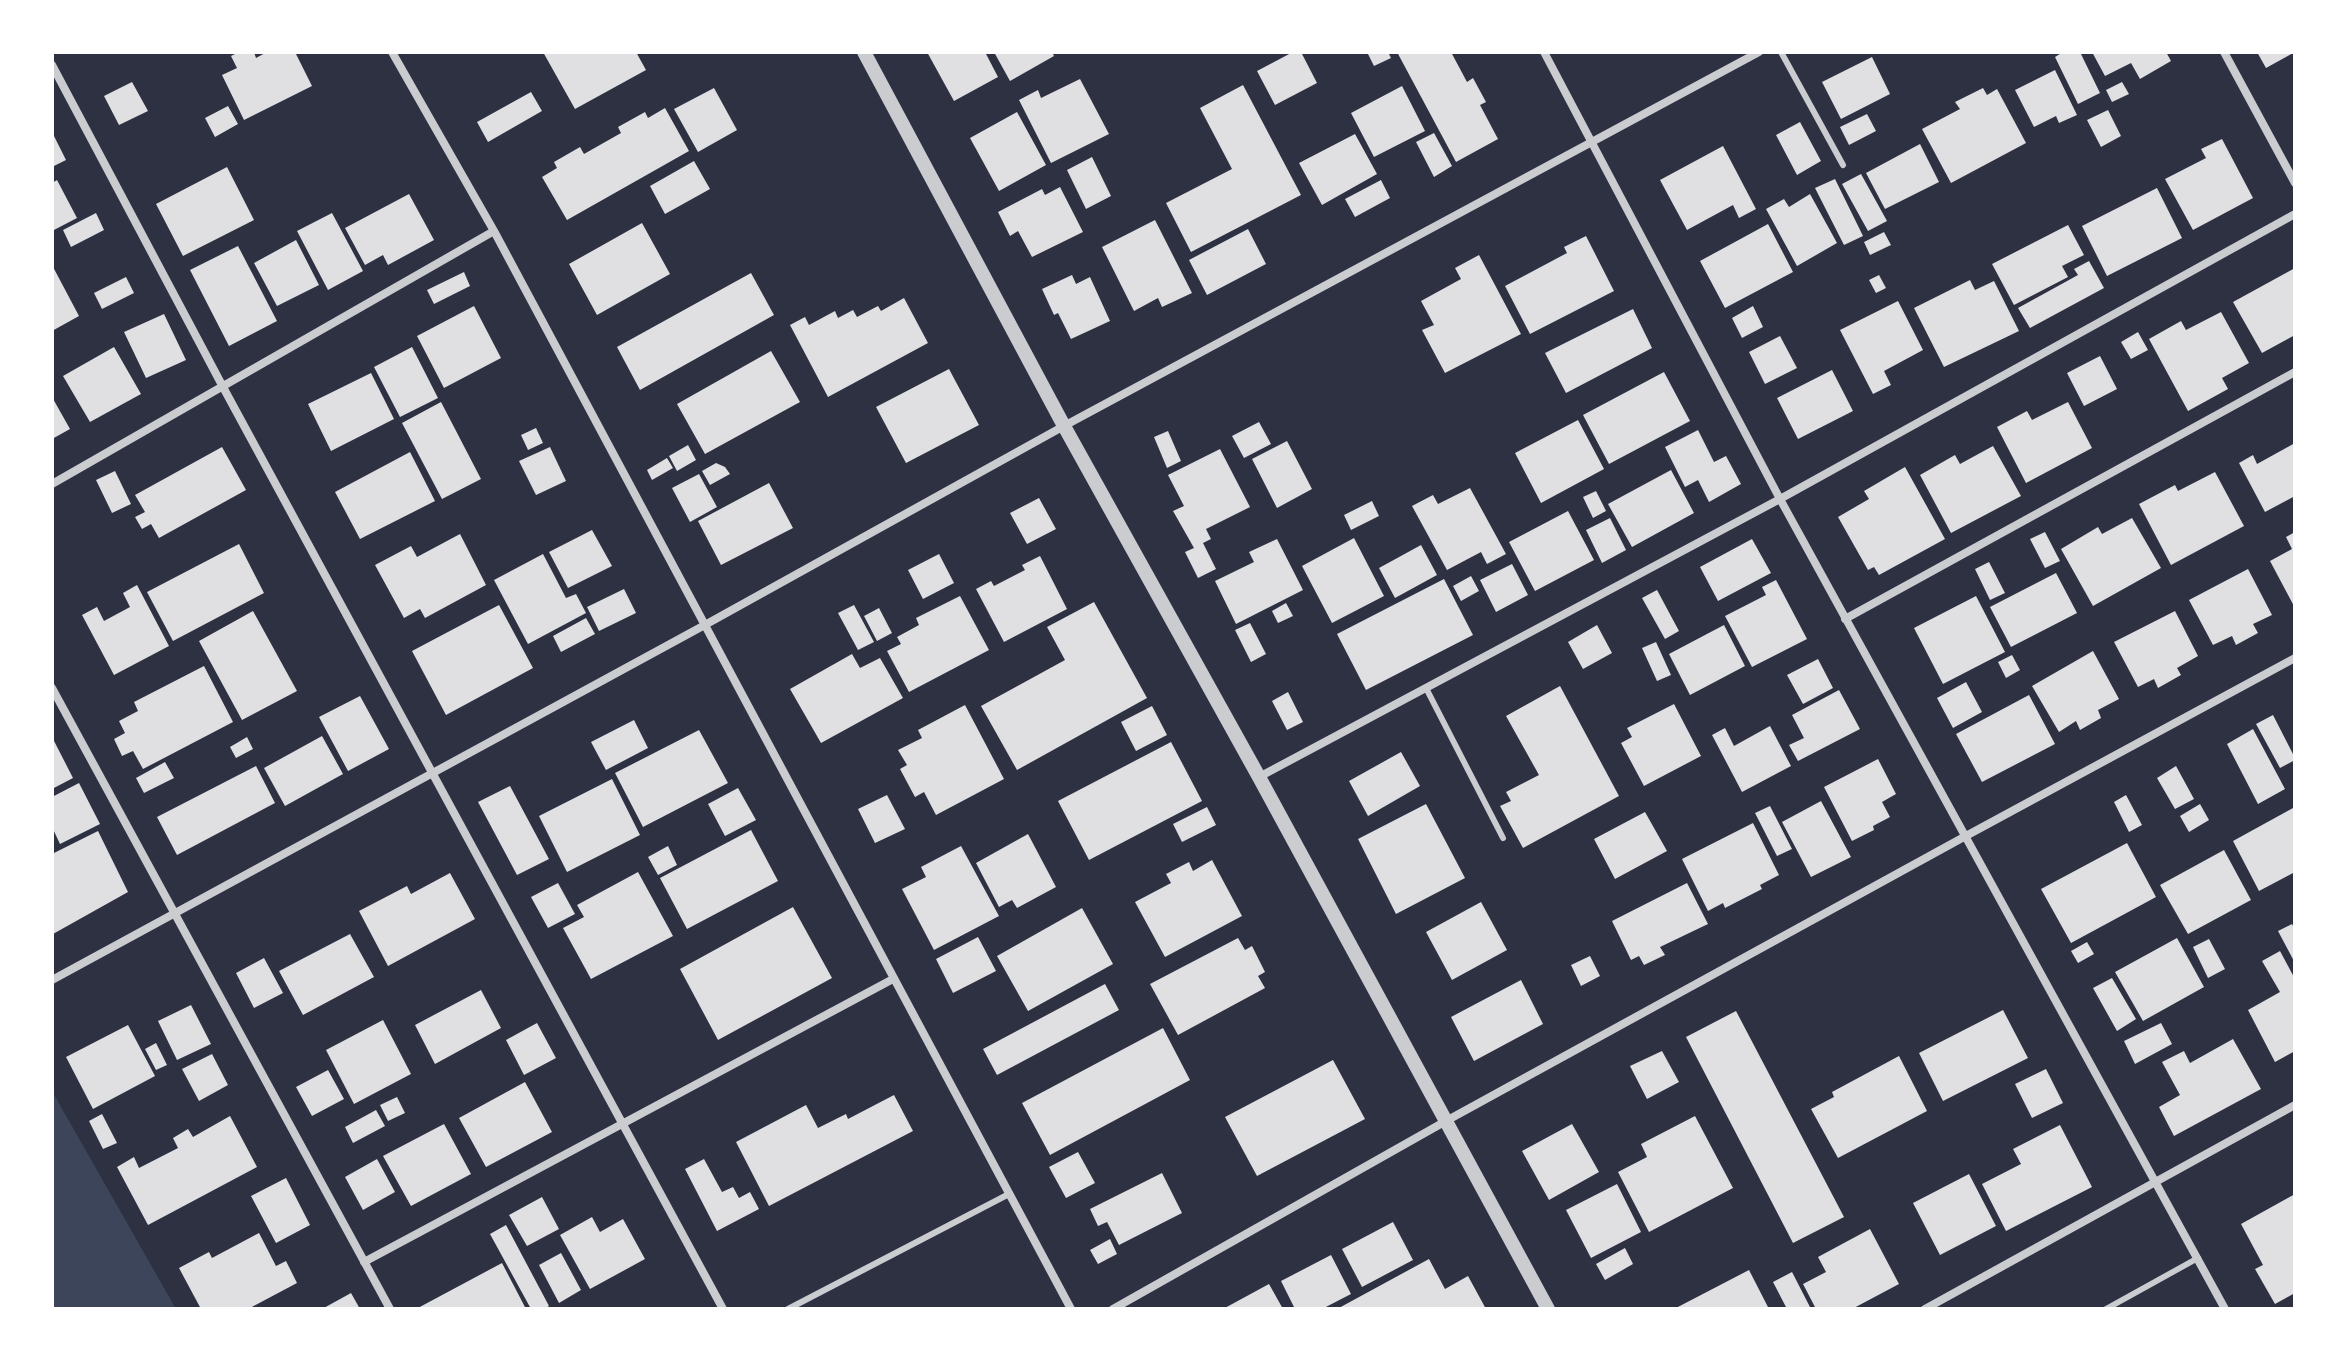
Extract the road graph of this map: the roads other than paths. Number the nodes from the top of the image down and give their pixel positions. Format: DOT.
graph roads {
  1 [pos="392,52"];
  2 [pos="864,52"];
  3 [pos="1544,52"];
  4 [pos="1759,52"];
  5 [pos="1781,52"];
  6 [pos="2224,52"];
  7 [pos="52,65"];
  8 [pos="1591,142"];
  9 [pos="1843,165"];
  10 [pos="2295,183"];
  11 [pos="2295,214"];
  12 [pos="494,231"];
  13 [pos="2295,372"];
  14 [pos="223,387"];
  15 [pos="1064,426"];
  16 [pos="52,484"];
  17 [pos="1780,499"];
  18 [pos="1845,619"];
  19 [pos="703,626"];
  20 [pos="2295,658"];
  21 [pos="52,688"];
  22 [pos="1426,688"];
  23 [pos="433,772"];
  24 [pos="1259,777"];
  25 [pos="1964,837"];
  26 [pos="1503,838"];
  27 [pos="175,913"];
  28 [pos="893,979"];
  29 [pos="52,980"];
  30 [pos="2295,1105"];
  31 [pos="1446,1121"];
  32 [pos="624,1125"];
  33 [pos="2157,1182"];
  34 [pos="1009,1194"];
  35 [pos="2198,1258"];
  36 [pos="364,1262"];
  37 [pos="390,1309"];
  38 [pos="723,1309"];
  39 [pos="788,1309"];
  40 [pos="1071,1309"];
  41 [pos="1113,1309"];
  42 [pos="1548,1309"];
  43 [pos="1925,1309"];
  44 [pos="2106,1309"];
  45 [pos="2225,1309"];
  1 -- 12 [label="street"];
  2 -- 15 [label="street"];
  3 -- 8 [label="street"];
  4 -- 8 [label="street"];
  5 -- 9 [label="lane"];
  6 -- 10 [label="street"];
  7 -- 14 [label="street"];
  8 -- 15 [label="street"];
  8 -- 17 [label="street"];
  11 -- 17 [label="street"];
  12 -- 14 [label="street"];
  12 -- 19 [label="street"];
  13 -- 18 [label="street"];
  14 -- 16 [label="street"];
  14 -- 23 [label="street"];
  15 -- 19 [label="street"];
  15 -- 24 [label="street"];
  17 -- 18 [label="street"];
  17 -- 22 [label="street"];
  18 -- 25 [label="street"];
  19 -- 23 [label="street"];
  19 -- 28 [label="street"];
  20 -- 25 [label="street"];
  21 -- 27 [label="street"];
  22 -- 24 [label="street"];
  22 -- 26 [label="lane"];
  23 -- 27 [label="street"];
  23 -- 32 [label="street"];
  24 -- 31 [label="street"];
  25 -- 31 [label="street"];
  25 -- 33 [label="street"];
  27 -- 29 [label="street"];
  27 -- 36 [label="street"];
  28 -- 32 [label="street"];
  28 -- 34 [label="street"];
  30 -- 33 [label="street"];
  31 -- 41 [label="street"];
  31 -- 42 [label="street"];
  32 -- 36 [label="street"];
  32 -- 38 [label="street"];
  33 -- 35 [label="street"];
  33 -- 43 [label="street"];
  34 -- 39 [label="lane"];
  34 -- 40 [label="street"];
  35 -- 44 [label="lane"];
  35 -- 45 [label="street"];
  36 -- 37 [label="street"];
}
